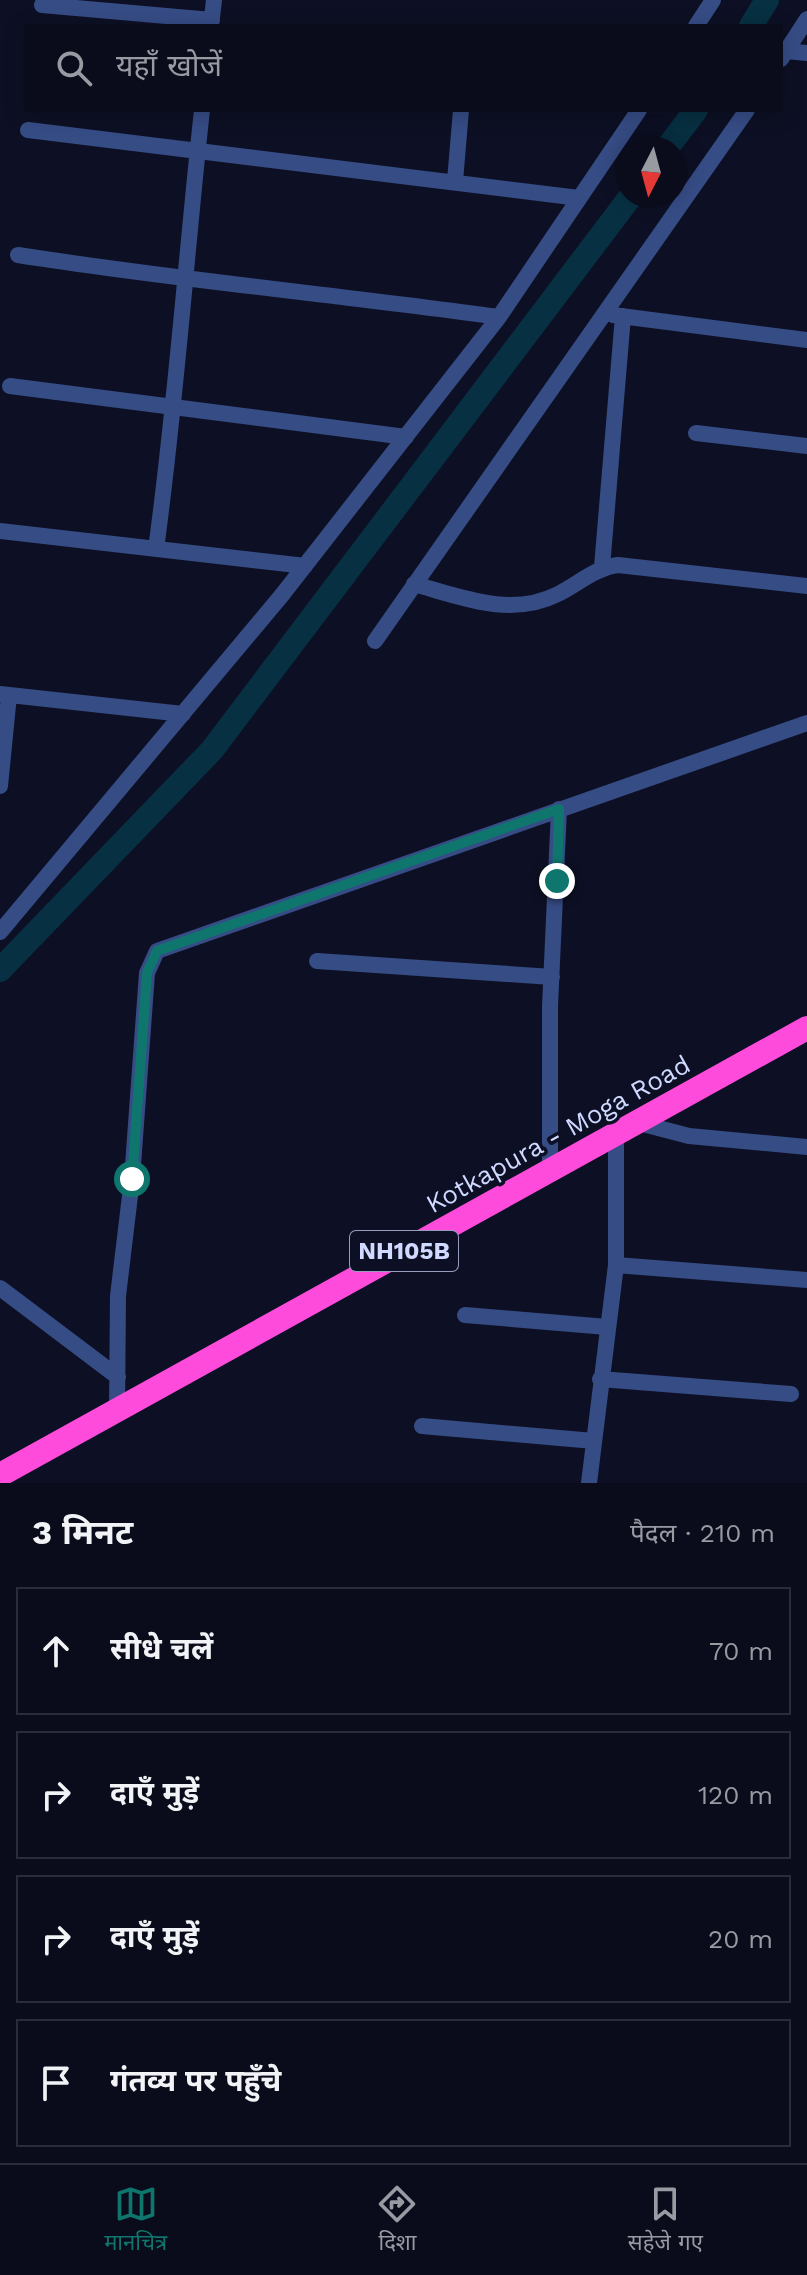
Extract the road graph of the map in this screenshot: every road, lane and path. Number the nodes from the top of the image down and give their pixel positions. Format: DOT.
graph roads {
  1 [pos="214,0"];
  2 [pos="713,0"];
  3 [pos="42,5"];
  4 [pos="807,19"];
  5 [pos="211,23"];
  6 [pos="697,24"];
  7 [pos="807,53"];
  8 [pos="784,55"];
  9 [pos="202,112"];
  10 [pos="461,112"];
  11 [pos="638,112"];
  12 [pos="746,112"];
  13 [pos="28,130"];
  14 [pos="197,150"];
  15 [pos="455,181"];
  16 [pos="579,198"];
  17 [pos="18,255"];
  18 [pos="183,281"];
  19 [pos="603,314"];
  20 [pos="623,316"];
  21 [pos="499,317"];
  22 [pos="807,340"];
  23 [pos="10,386"];
  24 [pos="175,406"];
  25 [pos="696,433"];
  26 [pos="406,437"];
  27 [pos="807,446"];
  28 [pos="0,531"];
  29 [pos="156,549"];
  30 [pos="305,566"];
  31 [pos="602,567"];
  32 [pos="414,584"];
  33 [pos="807,586"];
  34 [pos="375,641"];
  35 [pos="4,694"];
  36 [pos="183,714"];
  37 [pos="807,723"];
  38 [pos="0,786"];
  39 [pos="559,809"];
  40 [pos="0,932"];
  41 [pos="317,961"];
  42 [pos="552,977"];
  43 [pos="807,1028"];
  44 [pos="639,1123"];
  45 [pos="616,1135"];
  46 [pos="807,1147"];
  47 [pos="550,1171"];
  48 [pos="616,1265"];
  49 [pos="807,1280"];
  50 [pos="0,1288"];
  51 [pos="465,1315"];
  52 [pos="607,1327"];
  53 [pos="118,1377"];
  54 [pos="600,1379"];
  55 [pos="791,1394"];
  56 [pos="117,1411"];
  57 [pos="422,1426"];
  58 [pos="594,1441"];
  59 [pos="0,1475"];
  60 [pos="589,1483"];
  1 -- 5 [label="street"];
  2 -- 6 [label="street"];
  3 -- 5 [label="street"];
  4 -- 8 [label="street"];
  7 -- 8 [label="street"];
  9 -- 14 [label="street"];
  10 -- 15 [label="street"];
  11 -- 16 [label="street"];
  12 -- 19 [label="street"];
  13 -- 14 [label="street"];
  14 -- 15 [label="street"];
  14 -- 18 [label="street"];
  15 -- 16 [label="street"];
  16 -- 21 [label="street"];
  17 -- 18 [label="street"];
  18 -- 21 [label="street"];
  18 -- 24 [label="street"];
  19 -- 20 [label="street"];
  19 -- 32 [label="street"];
  20 -- 22 [label="street"];
  20 -- 31 [label="street"];
  21 -- 26 [label="street"];
  23 -- 24 [label="street"];
  24 -- 26 [label="street"];
  24 -- 29 [label="street"];
  25 -- 27 [label="street"];
  26 -- 30 [label="street"];
  28 -- 29 [label="street"];
  29 -- 30 [label="street"];
  30 -- 36 [label="street"];
  31 -- 32 [label="street"];
  31 -- 33 [label="street"];
  32 -- 34 [label="street"];
  35 -- 36 [label="street"];
  35 -- 38 [label="street"];
  36 -- 40 [label="street"];
  37 -- 39 [label="street"];
  39 -- 42 [label="street"];
  39 -- 53 [label="street"];
  41 -- 42 [label="street"];
  42 -- 47 [label="street"];
  43 -- 44 [label="highway, Kotkapura - Moga Road / NH105B"];
  44 -- 45 [label="highway, Kotkapura - Moga Road / NH105B"];
  44 -- 46 [label="street"];
  45 -- 47 [label="highway, Kotkapura - Moga Road / NH105B"];
  45 -- 48 [label="street"];
  47 -- 56 [label="highway, Kotkapura - Moga Road / NH105B"];
  48 -- 49 [label="street"];
  48 -- 52 [label="street"];
  50 -- 53 [label="street"];
  51 -- 52 [label="street"];
  52 -- 54 [label="street"];
  53 -- 56 [label="street"];
  54 -- 55 [label="street"];
  54 -- 58 [label="street"];
  56 -- 59 [label="highway, Kotkapura - Moga Road / NH105B"];
  57 -- 58 [label="street"];
  58 -- 60 [label="street"];
}
